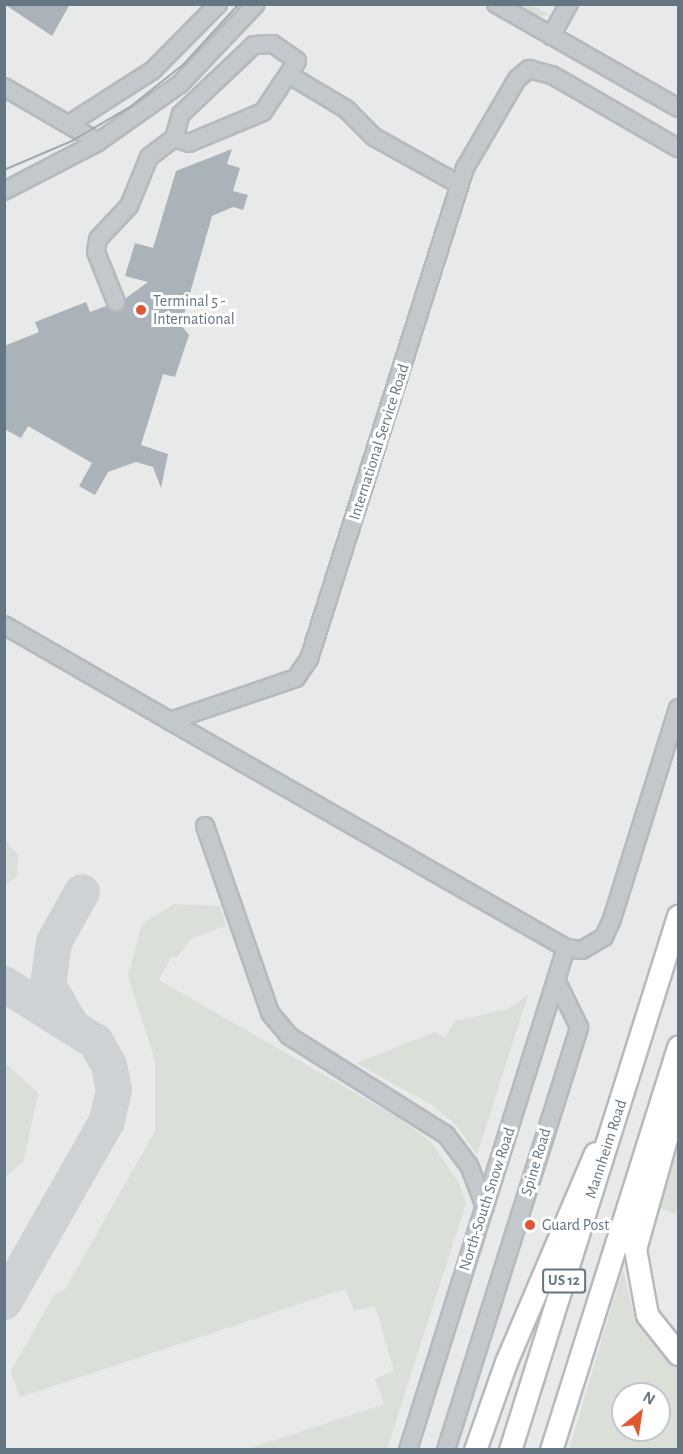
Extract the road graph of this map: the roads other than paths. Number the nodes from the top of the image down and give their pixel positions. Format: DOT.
graph roads {
  1 [pos="218,4"];
  2 [pos="256,4"];
  3 [pos="496,4"];
  4 [pos="569,4"];
  5 [pos="551,36"];
  6 [pos="291,76"];
  7 [pos="4,87"];
  8 [pos="678,105"];
  9 [pos="69,124"];
  10 [pos="174,138"];
  11 [pos="98,142"];
  12 [pos="678,148"];
  13 [pos="460,185"];
  14 [pos="4,191"];
  15 [pos="116,302"];
  16 [pos="4,625"];
  17 [pos="678,708"];
  18 [pos="170,721"];
  19 [pos="205,826"];
  20 [pos="678,916"];
  21 [pos="566,948"];
  22 [pos="556,980"];
  23 [pos="678,1046"];
  24 [pos="678,1096"];
  25 [pos="617,1113"];
  26 [pos="485,1207"];
  27 [pos="678,1354"];
  28 [pos="408,1449"];
  29 [pos="446,1449"];
  30 [pos="476,1449"];
  31 [pos="510,1449"];
  32 [pos="551,1449"];
  1 -- 9 [label="lane"];
  2 -- 11 [label="lane"];
  3 -- 5 [label="lane"];
  4 -- 5 [label="lane"];
  5 -- 8 [label="lane"];
  6 -- 10 [label="lane"];
  6 -- 10 [label="lane"];
  6 -- 13 [label="lane"];
  7 -- 9 [label="lane"];
  9 -- 11 [label="lane"];
  10 -- 15 [label="lane"];
  11 -- 14 [label="lane"];
  12 -- 13 [label="lane, International Service Road"];
  13 -- 18 [label="lane, International Service Road"];
  16 -- 18 [label="lane"];
  17 -- 21 [label="lane"];
  18 -- 21 [label="lane"];
  19 -- 26 [label="lane"];
  20 -- 25 [label="main road, Mannheim Road / US 12"];
  21 -- 22 [label="lane, North-South Snow Road"];
  22 -- 26 [label="lane, North-South Snow Road"];
  22 -- 29 [label="lane, Spine Road"];
  23 -- 32 [label="main road, US 12"];
  24 -- 27 [label="main road"];
  25 -- 30 [label="main road"];
  25 -- 31 [label="main road, Mannheim Road / US 12"];
  26 -- 28 [label="lane, North-South Snow Road"];
}
